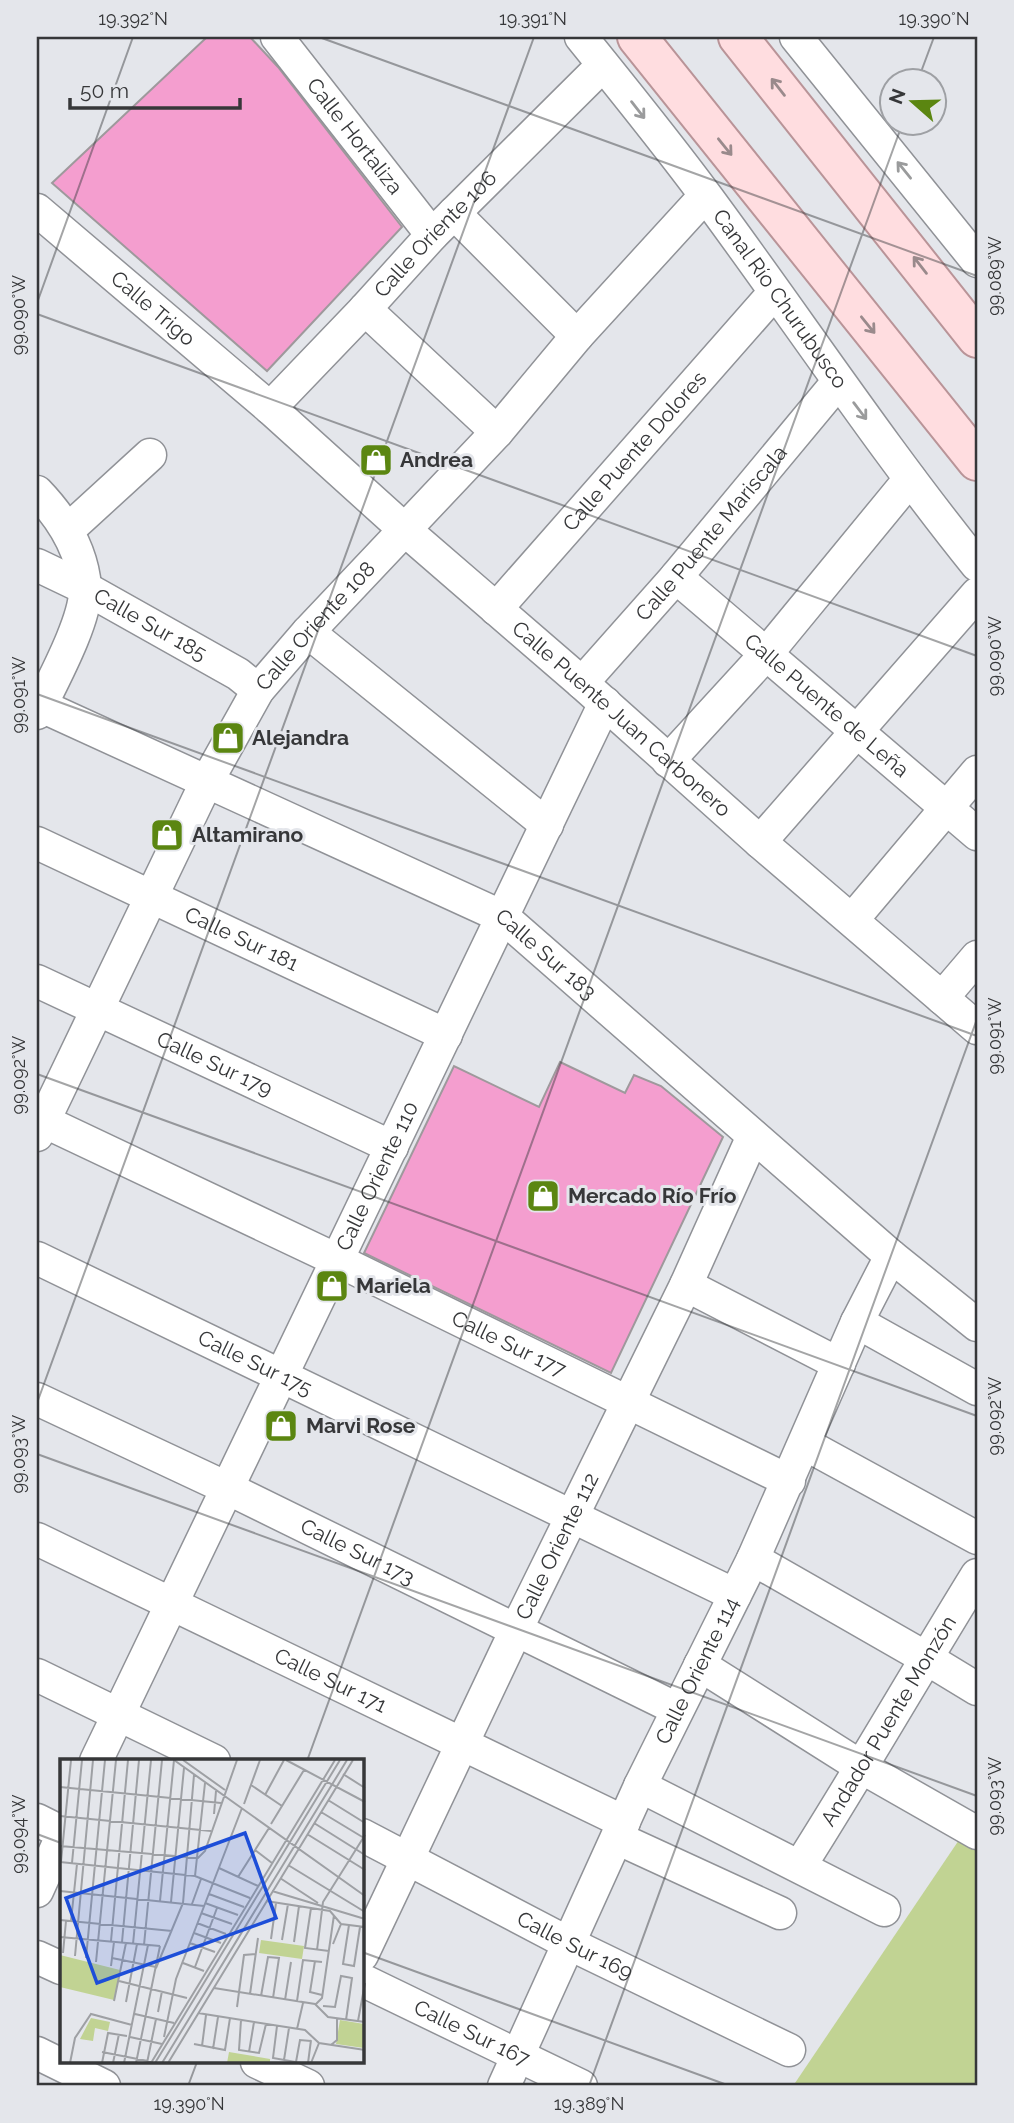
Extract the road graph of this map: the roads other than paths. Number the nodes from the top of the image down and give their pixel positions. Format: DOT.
graph roads {
  1 [pos="277,37"];
  2 [pos="581,37"];
  3 [pos="637,37"];
  4 [pos="738,37"];
  5 [pos="796,37"];
  6 [pos="603,65"];
  7 [pos="705,196"];
  8 [pos="37,210"];
  9 [pos="454,213"];
  10 [pos="432,235"];
  11 [pos="977,261"];
  12 [pos="774,293"];
  13 [pos="365,309"];
  14 [pos="577,336"];
  15 [pos="977,338"];
  16 [pos="838,382"];
  17 [pos="270,408"];
  18 [pos="497,432"];
  19 [pos="150,455"];
  20 [pos="977,461"];
  21 [pos="910,479"];
  22 [pos="37,492"];
  23 [pos="68,530"];
  24 [pos="405,530"];
  25 [pos="37,565"];
  26 [pos="977,565"];
  27 [pos="676,577"];
  28 [pos="85,588"];
  29 [pos="977,594"];
  30 [pos="496,609"];
  31 [pos="308,632"];
  32 [pos="767,653"];
  33 [pos="582,683"];
  34 [pos="258,691"];
  35 [pos="605,703"];
  36 [pos="38,708"];
  37 [pos="856,730"];
  38 [pos="668,761"];
  39 [pos="977,772"];
  40 [pos="206,783"];
  41 [pos="946,807"];
  42 [pos="547,825"];
  43 [pos="977,834"];
  44 [pos="760,842"];
  45 [pos="37,843"];
  46 [pos="152,896"];
  47 [pos="503,917"];
  48 [pos="852,920"];
  49 [pos="977,957"];
  50 [pos="37,981"];
  51 [pos="942,998"];
  52 [pos="96,1011"];
  53 [pos="977,1028"];
  54 [pos="446,1035"];
  55 [pos="39,1125"];
  56 [pos="753,1136"];
  57 [pos="392,1147"];
  58 [pos="891,1255"];
  59 [pos="37,1258"];
  60 [pos="337,1260"];
  61 [pos="686,1285"];
  62 [pos="857,1322"];
  63 [pos="977,1325"];
  64 [pos="839,1364"];
  65 [pos="280,1376"];
  66 [pos="977,1389"];
  67 [pos="37,1399"];
  68 [pos="627,1402"];
  69 [pos="805,1444"];
  70 [pos="789,1481"];
  71 [pos="227,1488"];
  72 [pos="572,1517"];
  73 [pos="977,1538"];
  74 [pos="37,1539"];
  75 [pos="753,1559"];
  76 [pos="977,1575"];
  77 [pos="736,1595"];
  78 [pos="171,1603"];
  79 [pos="517,1628"];
  80 [pos="926,1657"];
  81 [pos="700,1665"];
  82 [pos="37,1675"];
  83 [pos="977,1689"];
  84 [pos="677,1709"];
  85 [pos="118,1713"];
  86 [pos="463,1744"];
  87 [pos="97,1759"];
  88 [pos="210,1759"];
  89 [pos="863,1768"];
  90 [pos="640,1786"];
  91 [pos="37,1820"];
  92 [pos="620,1830"];
  93 [pos="60,1832"];
  94 [pos="977,1833"];
  95 [pos="364,1836"];
  96 [pos="60,1840"];
  97 [pos="408,1858"];
  98 [pos="800,1866"];
  99 [pos="37,1891"];
  100 [pos="884,1910"];
  101 [pos="780,1913"];
  102 [pos="570,1944"];
  103 [pos="364,1951"];
  104 [pos="37,1957"];
  105 [pos="60,1968"];
  106 [pos="364,1981"];
  107 [pos="789,2050"];
  108 [pos="37,2053"];
  109 [pos="518,2056"];
  110 [pos="263,2064"];
  111 [pos="305,2079"];
  112 [pos="104,2086"];
  113 [pos="504,2086"];
  114 [pos="581,2086"];
  1 -- 10 [label="street, Calle Hortaliza"];
  2 -- 6 [label="street, Canal Río Churubusco"];
  3 -- 20 [label="main road, one-way"];
  15 -- 4 [label="main road, one-way"];
  11 -- 5 [label="street, one-way"];
  6 -- 7 [label="street, Canal Río Churubusco, one-way"];
  6 -- 9 [label="street, Calle Oriente 106"];
  7 -- 12 [label="street, Canal Río Churubusco"];
  7 -- 14 [label="street, Calle Oriente 108"];
  8 -- 17 [label="street, Calle Trigo"];
  9 -- 10 [label="street, Calle Oriente 106"];
  9 -- 14 [label="street"];
  10 -- 13 [label="street, Calle Oriente 106"];
  12 -- 16 [label="street, Canal Río Churubusco"];
  12 -- 30 [label="street, Calle Puente Dolores"];
  13 -- 17 [label="street, Calle Oriente 106"];
  13 -- 18 [label="street"];
  14 -- 18 [label="street, Calle Oriente 108"];
  16 -- 21 [label="street, Canal Río Churubusco, one-way"];
  16 -- 27 [label="street, Calle Puente Mariscala"];
  17 -- 24 [label="street, Calle Puente Juan Carbonero"];
  18 -- 24 [label="street, Calle Oriente 108"];
  19 -- 23 [label="street"];
  21 -- 26 [label="street, Canal Río Churubusco"];
  21 -- 32 [label="street"];
  22 -- 23 [label="street"];
  23 -- 28 [label="street"];
  24 -- 30 [label="street, Calle Puente Juan Carbonero"];
  24 -- 31 [label="street, Calle Oriente 108"];
  25 -- 28 [label="street, Calle Sur 185"];
  27 -- 32 [label="street, Calle Puente de Leña"];
  27 -- 33 [label="street, Calle Puente Mariscala"];
  28 -- 34 [label="street, Calle Sur 185"];
  28 -- 36 [label="street"];
  29 -- 37 [label="street"];
  30 -- 33 [label="street, Calle Puente Juan Carbonero"];
  31 -- 34 [label="street, Calle Oriente 108"];
  31 -- 42 [label="street"];
  32 -- 37 [label="street, Calle Puente de Leña"];
  32 -- 38 [label="street"];
  33 -- 35 [label="street, Calle Puente Juan Carbonero"];
  34 -- 40 [label="street, Calle Oriente 108"];
  35 -- 38 [label="street, Calle Puente Juan Carbonero"];
  35 -- 42 [label="street, Calle Oriente 110"];
  36 -- 40 [label="street, Calle Sur 183"];
  37 -- 41 [label="street, Calle Puente de Leña"];
  37 -- 44 [label="street"];
  38 -- 44 [label="street, Calle Puente Juan Carbonero"];
  39 -- 41 [label="street"];
  40 -- 46 [label="street, Calle Oriente 108"];
  40 -- 47 [label="street, Calle Sur 183"];
  41 -- 43 [label="street, Calle Puente de Leña"];
  41 -- 48 [label="street"];
  42 -- 47 [label="street, Calle Oriente 110"];
  44 -- 48 [label="street, Calle Puente Juan Carbonero"];
  45 -- 46 [label="street, Calle Sur 181"];
  46 -- 52 [label="street, Calle Oriente 108"];
  46 -- 54 [label="street, Calle Sur 181"];
  47 -- 54 [label="street, Calle Oriente 110"];
  47 -- 56 [label="street, Calle Sur 183"];
  48 -- 51 [label="street, Calle Puente Juan Carbonero"];
  49 -- 51 [label="street"];
  50 -- 52 [label="street, Calle Sur 179"];
  51 -- 53 [label="street, Calle Puente Juan Carbonero"];
  52 -- 55 [label="street, Calle Oriente 108"];
  52 -- 57 [label="street, Calle Sur 179"];
  54 -- 57 [label="street, Calle Oriente 110"];
  55 -- 60 [label="street, Calle Sur 177"];
  56 -- 58 [label="street, Calle Sur 183"];
  56 -- 61 [label="street, Calle Oriente 112"];
  57 -- 60 [label="street, Calle Oriente 110"];
  58 -- 62 [label="street, Calle Oriente 114"];
  58 -- 63 [label="street, Calle Sur 183"];
  59 -- 65 [label="street, Calle Sur 175"];
  60 -- 65 [label="street, Calle Oriente 110"];
  60 -- 68 [label="street, Calle Sur 177"];
  61 -- 64 [label="street"];
  61 -- 68 [label="street, Calle Oriente 112"];
  62 -- 64 [label="street, Calle Oriente 114"];
  62 -- 66 [label="street"];
  64 -- 69 [label="street, Calle Oriente 114"];
  65 -- 71 [label="street, Calle Oriente 110"];
  65 -- 72 [label="street, Calle Sur 175"];
  67 -- 71 [label="street, Calle Sur 173"];
  68 -- 70 [label="street, Calle Sur 177"];
  68 -- 72 [label="street, Calle Oriente 112"];
  69 -- 70 [label="street, Calle Oriente 114"];
  69 -- 73 [label="street"];
  70 -- 75 [label="street, Calle Oriente 114"];
  71 -- 78 [label="street, Calle Oriente 110"];
  71 -- 79 [label="street, Calle Sur 173"];
  72 -- 77 [label="street, Calle Sur 175"];
  72 -- 79 [label="street, Calle Oriente 112"];
  74 -- 78 [label="street, Calle Sur 171"];
  75 -- 77 [label="street, Calle Oriente 114"];
  75 -- 80 [label="street"];
  76 -- 80 [label="street, Andador Puente Monzón"];
  77 -- 81 [label="street, Calle Oriente 114"];
  78 -- 85 [label="street, Calle Oriente 110"];
  78 -- 86 [label="street, Calle Sur 171"];
  79 -- 84 [label="street, Calle Sur 173"];
  79 -- 86 [label="street, Calle Oriente 112"];
  80 -- 83 [label="street"];
  80 -- 89 [label="street, Andador Puente Monzón"];
  81 -- 84 [label="street, Calle Oriente 114"];
  81 -- 89 [label="street"];
  82 -- 85 [label="street"];
  84 -- 90 [label="street, Calle Oriente 114"];
  85 -- 87 [label="street, Calle Oriente 110"];
  85 -- 88 [label="street"];
  86 -- 92 [label="street, Calle Sur 171"];
  86 -- 97 [label="street, Calle Oriente 112"];
  89 -- 94 [label="street"];
  89 -- 98 [label="street, Andador Puente Monzón"];
  90 -- 92 [label="street, Calle Oriente 114"];
  90 -- 98 [label="street"];
  91 -- 93 [label="street"];
  92 -- 101 [label="street, Calle Sur 171"];
  92 -- 102 [label="street, Calle Oriente 114"];
  95 -- 97 [label="street, Calle Sur 169"];
  96 -- 99 [label="street"];
  97 -- 102 [label="street, Calle Sur 169"];
  97 -- 103 [label="street, Calle Oriente 112"];
  98 -- 100 [label="street"];
  102 -- 107 [label="street, Calle Sur 169"];
  102 -- 109 [label="street, Calle Oriente 114"];
  104 -- 105 [label="street"];
  106 -- 109 [label="street, Calle Sur 167"];
  108 -- 112 [label="street"];
  109 -- 113 [label="street, Calle Oriente 114"];
  109 -- 114 [label="street, Calle Sur 167"];
  110 -- 111 [label="street"];
}
